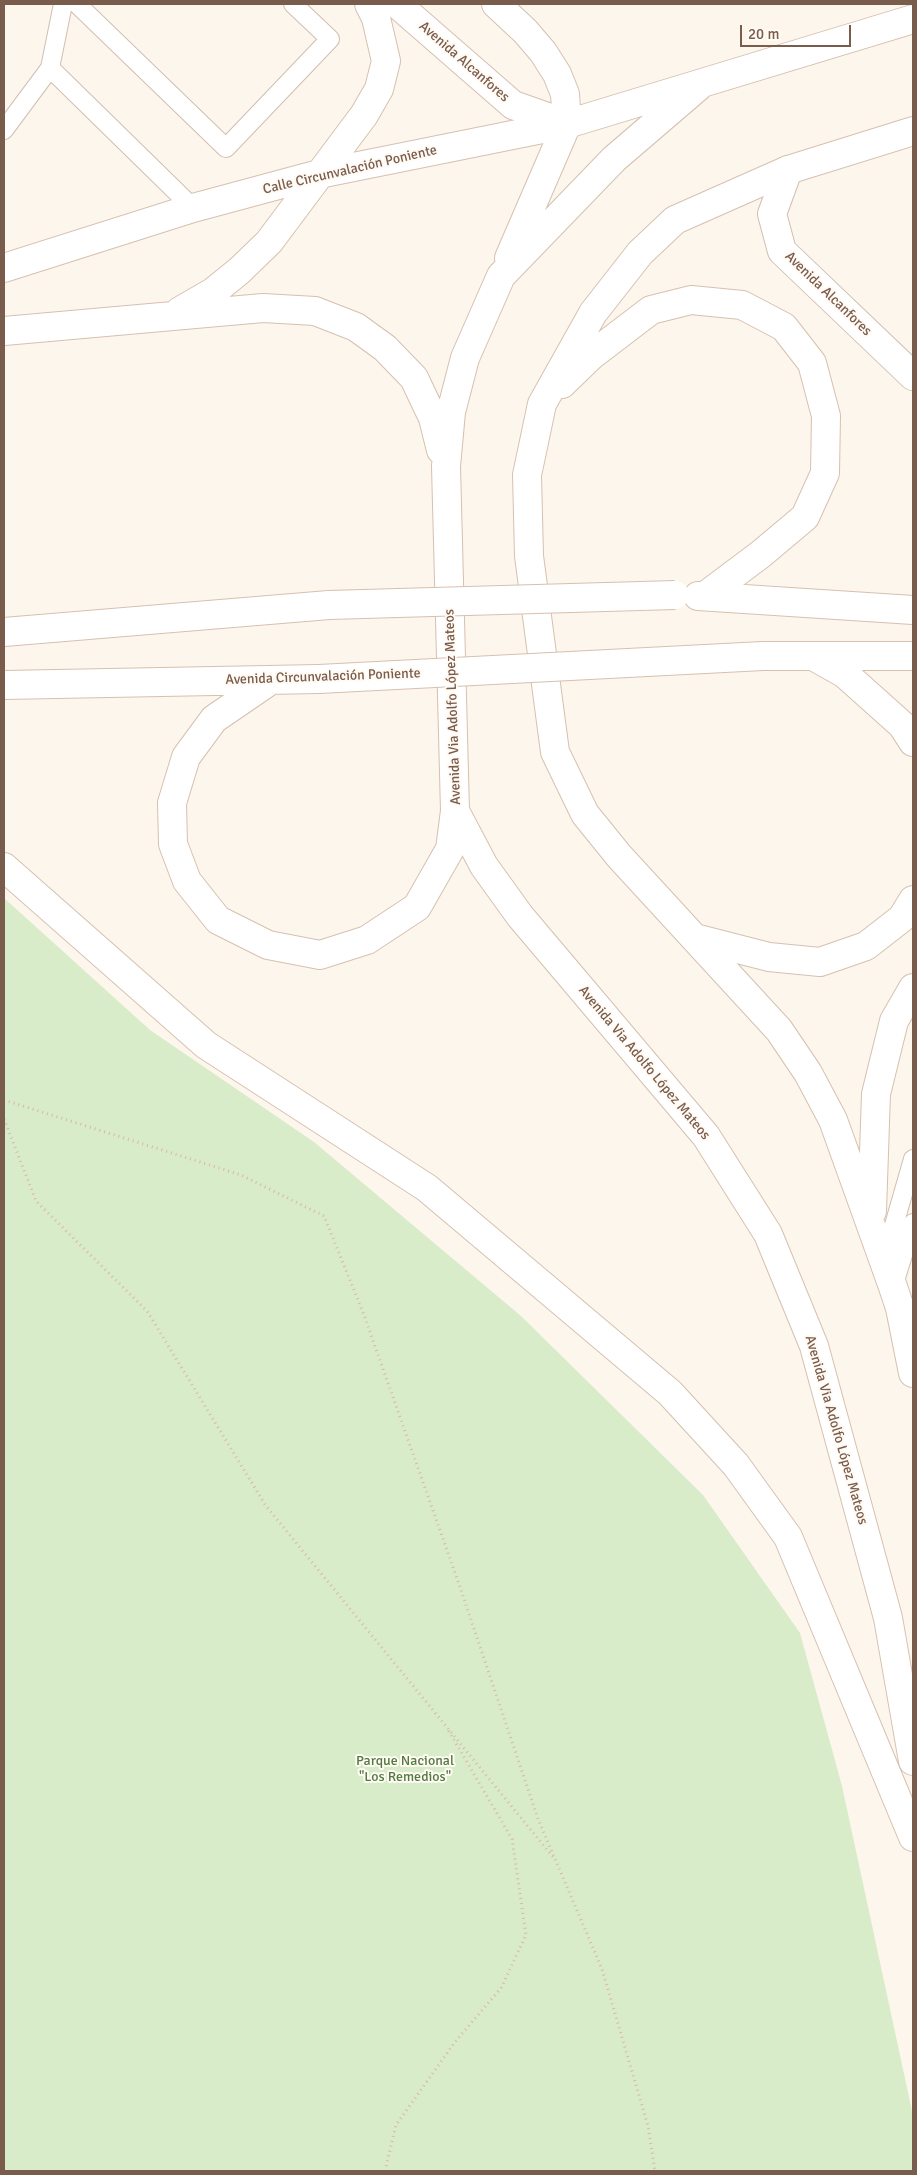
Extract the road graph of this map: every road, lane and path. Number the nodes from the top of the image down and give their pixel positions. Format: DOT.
graph roads {
  1 [pos="63,4"];
  2 [pos="77,4"];
  3 [pos="292,4"];
  4 [pos="370,4"];
  5 [pos="397,4"];
  6 [pos="496,4"];
  7 [pos="913,19"];
  8 [pos="50,68"];
  9 [pos="699,86"];
  10 [pos="567,124"];
  11 [pos="4,130"];
  12 [pos="913,132"];
  13 [pos="788,170"];
  14 [pos="319,174"];
  15 [pos="193,208"];
  16 [pos="4,268"];
  17 [pos="501,276"];
  18 [pos="175,315"];
  19 [pos="4,331"];
  20 [pos="913,376"];
  21 [pos="542,404"];
  22 [pos="446,466"];
  23 [pos="705,596"];
  24 [pos="913,610"];
  25 [pos="4,621"];
  26 [pos="32,631"];
  27 [pos="4,632"];
  28 [pos="812,655"];
  29 [pos="913,656"];
  30 [pos="271,680"];
  31 [pos="4,685"];
  32 [pos="913,742"];
  33 [pos="455,811"];
  34 [pos="4,867"];
  35 [pos="913,900"];
  36 [pos="696,938"];
  37 [pos="913,988"];
  38 [pos="4,1100"];
  39 [pos="4,1119"];
  40 [pos="913,1159"];
  41 [pos="913,1223"];
  42 [pos="871,1224"];
  43 [pos="884,1260"];
  44 [pos="893,1287"];
  45 [pos="913,1373"];
  46 [pos="442,1719"];
  47 [pos="913,1760"];
  48 [pos="913,1837"];
  49 [pos="557,1861"];
  50 [pos="385,2171"];
  51 [pos="655,2171"];
  1 -- 8 [label="lane"];
  2 -- 3 [label="lane"];
  4 -- 14 [label="main road"];
  5 -- 10 [label="main road, Avenida Alcanfores"];
  6 -- 10 [label="main road"];
  7 -- 9 [label="main road, Avenida Via Adolfo López Mateos"];
  8 -- 11 [label="lane"];
  8 -- 15 [label="lane"];
  9 -- 10 [label="main road, Calle Circunvalación Poniente"];
  9 -- 17 [label="main road, Avenida Via Adolfo López Mateos"];
  10 -- 14 [label="main road, Calle Circunvalación Poniente"];
  10 -- 17 [label="main road"];
  12 -- 13 [label="main road"];
  13 -- 20 [label="main road, Avenida Alcanfores"];
  13 -- 21 [label="main road"];
  14 -- 15 [label="main road, Calle Circunvalación Poniente"];
  14 -- 18 [label="main road"];
  15 -- 16 [label="main road, Calle Circunvalación Poniente"];
  17 -- 22 [label="main road, Avenida Via Adolfo López Mateos"];
  18 -- 19 [label="main road"];
  18 -- 22 [label="main road"];
  21 -- 23 [label="main road"];
  21 -- 36 [label="main road"];
  22 -- 33 [label="main road, Avenida Via Adolfo López Mateos"];
  23 -- 24 [label="main road"];
  23 -- 26 [label="main road, bridge"];
  25 -- 26 [label="main road"];
  26 -- 27 [label="main road"];
  28 -- 29 [label="main road"];
  28 -- 30 [label="main road, Avenida Circunvalación Poniente, bridge"];
  28 -- 32 [label="main road"];
  30 -- 31 [label="main road, Avenida Circunvalación Poniente"];
  30 -- 33 [label="main road"];
  33 -- 47 [label="main road, Avenida Via Adolfo López Mateos"];
  34 -- 48 [label="main road"];
  35 -- 36 [label="main road"];
  36 -- 42 [label="main road"];
  37 -- 42 [label="main road"];
  38 -- 49 [label="path"];
  39 -- 46 [label="path"];
  40 -- 43 [label="lane"];
  41 -- 44 [label="lane"];
  42 -- 43 [label="main road"];
  43 -- 44 [label="main road"];
  44 -- 45 [label="main road"];
  46 -- 49 [label="path"];
  46 -- 50 [label="path"];
  49 -- 51 [label="path"];
}
